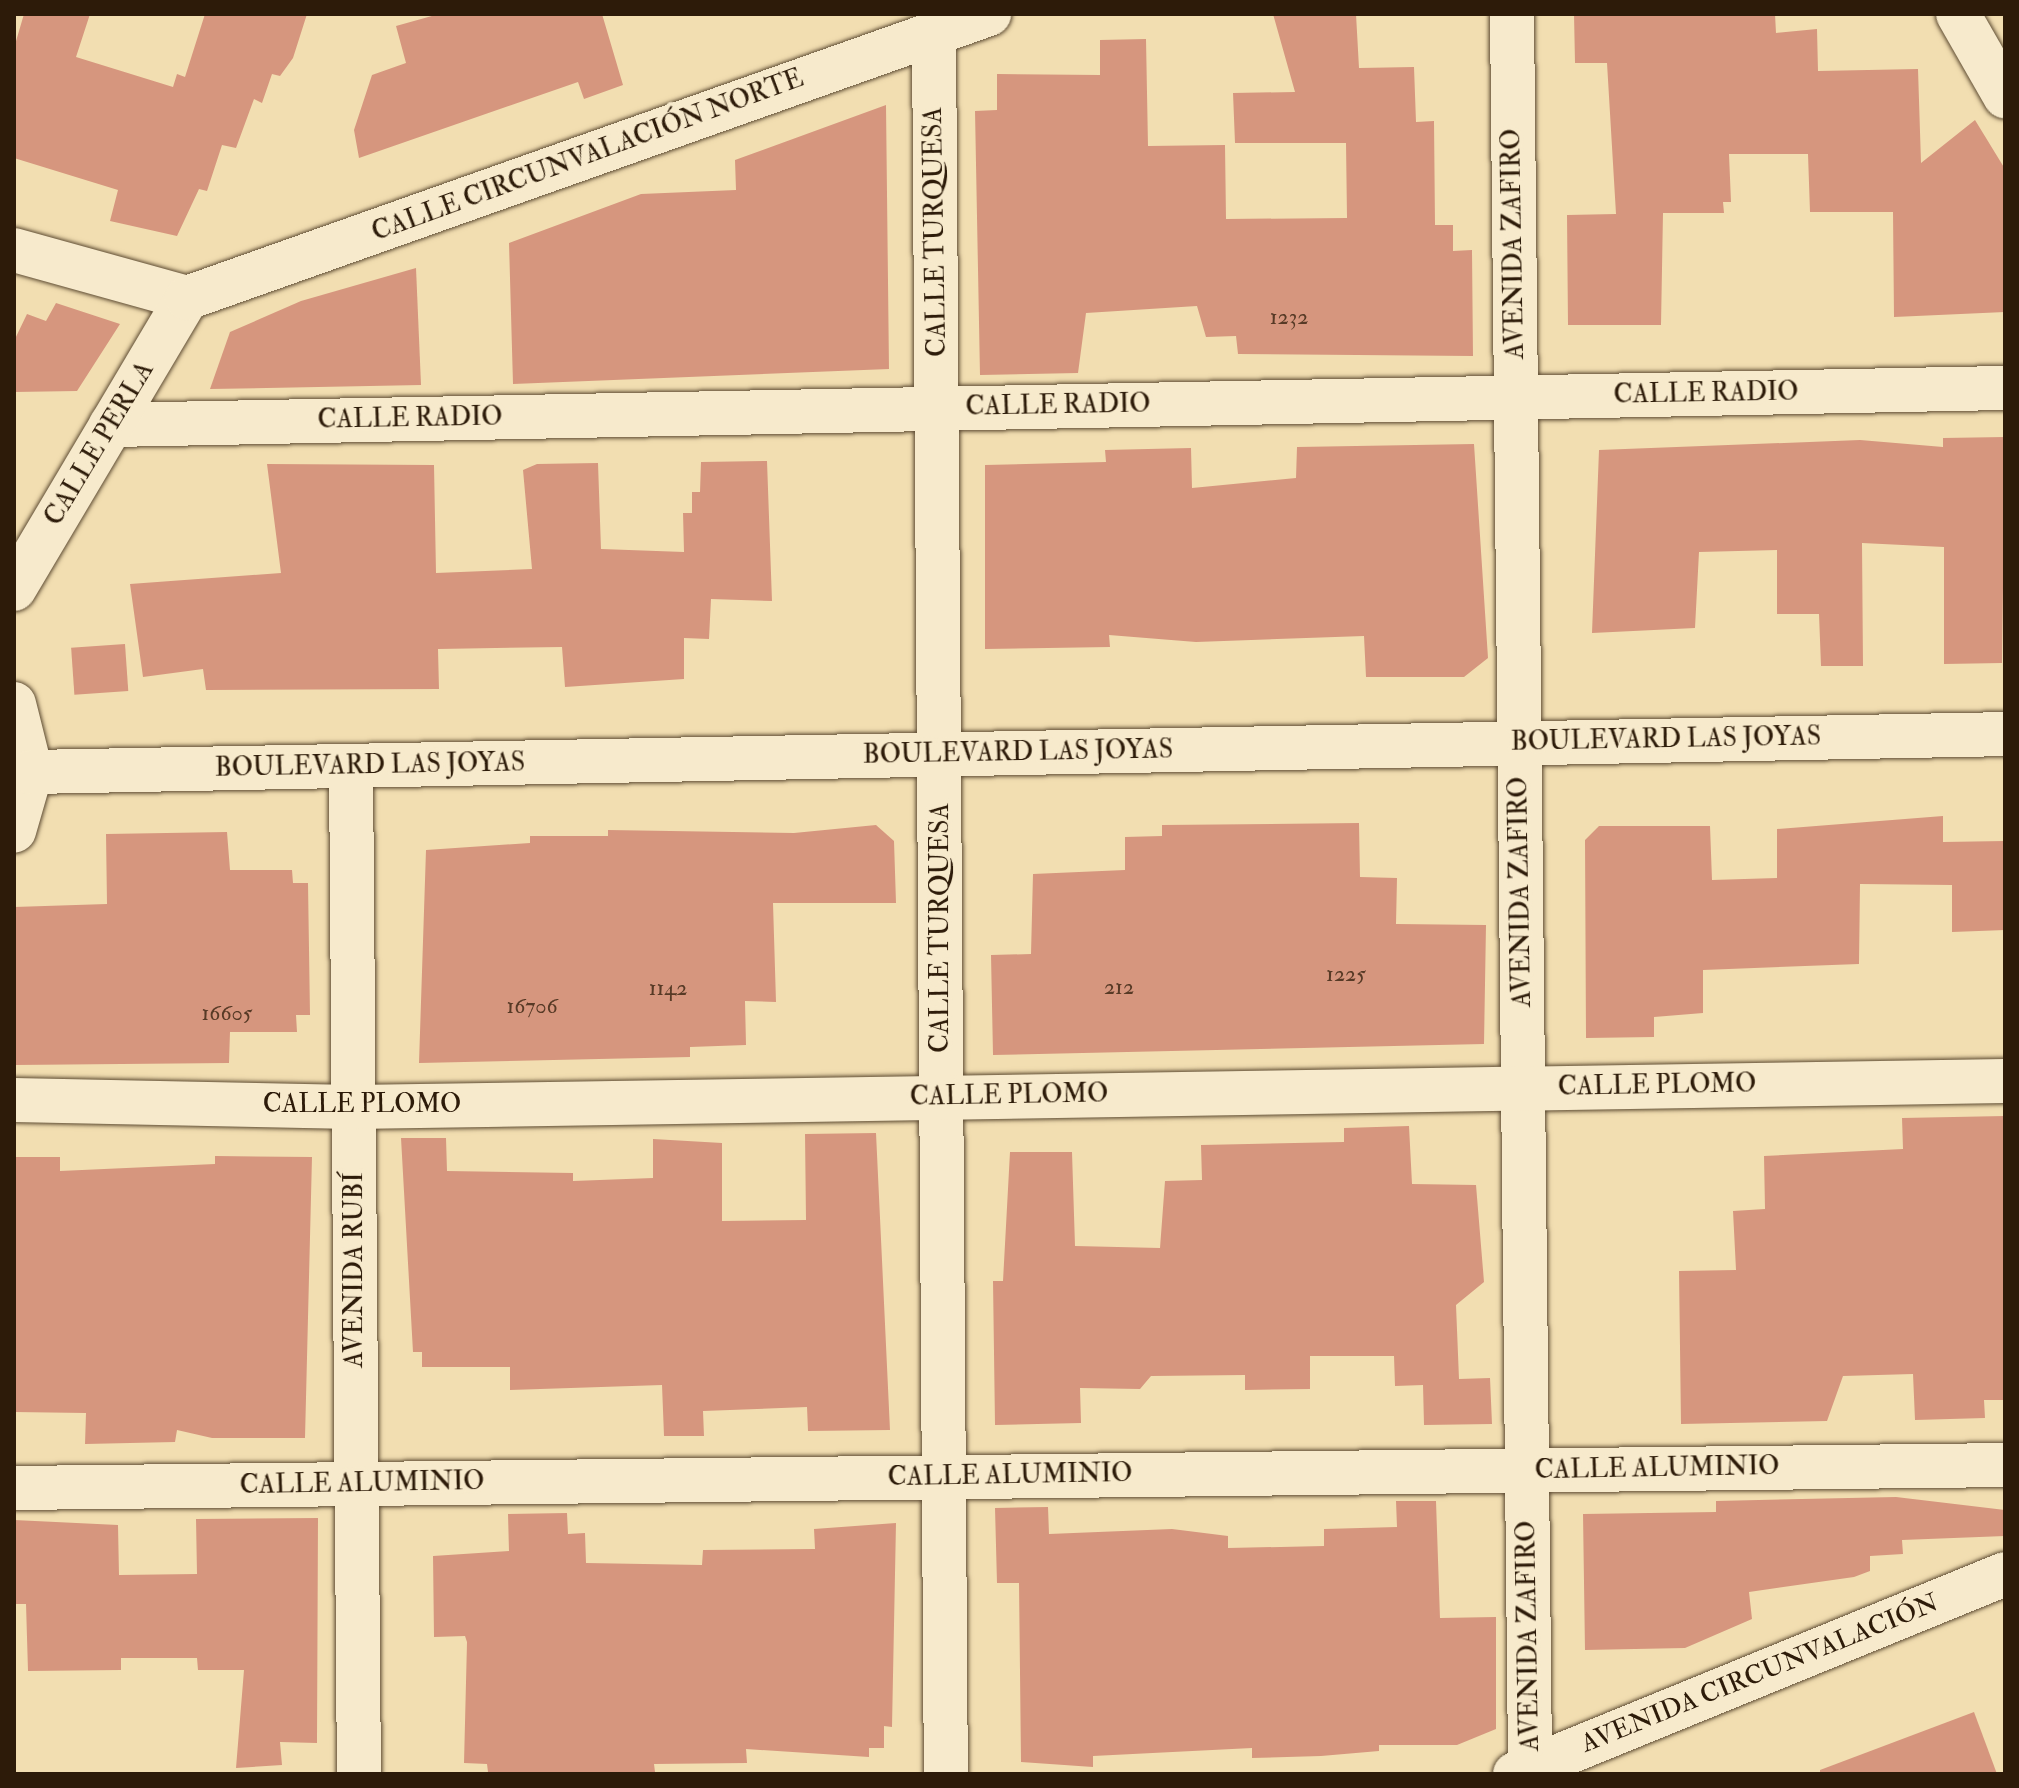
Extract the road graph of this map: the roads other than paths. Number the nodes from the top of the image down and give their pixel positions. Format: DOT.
graph roads {
  1 [pos="989,14"];
  2 [pos="1512,14"];
  3 [pos="1958,14"];
  4 [pos="934,33"];
  5 [pos="2005,96"];
  6 [pos="14,250"];
  7 [pos="187,298"];
  8 [pos="2005,388"];
  9 [pos="1516,398"];
  10 [pos="938,409"];
  11 [pos="111,425"];
  12 [pos="14,589"];
  13 [pos="14,704"];
  14 [pos="2005,734"];
  15 [pos="1519,743"];
  16 [pos="940,754"];
  17 [pos="351,766"];
  18 [pos="31,772"];
  19 [pos="14,831"];
  20 [pos="2005,1081"];
  21 [pos="1523,1088"];
  22 [pos="942,1097"];
  23 [pos="14,1100"];
  24 [pos="353,1107"];
  25 [pos="2005,1465"];
  26 [pos="1527,1471"];
  27 [pos="944,1477"];
  28 [pos="356,1484"];
  29 [pos="14,1488"];
  30 [pos="2005,1574"];
  31 [pos="1523,1772"];
  32 [pos="359,1774"];
  33 [pos="946,1774"];
  1 -- 4 [label="street, CALLE CIRCUNVALACIÓN NORTE"];
  2 -- 9 [label="street, AVENIDA ZAFIRO"];
  3 -- 5 [label="street"];
  4 -- 7 [label="street, CALLE CIRCUNVALACIÓN NORTE"];
  4 -- 10 [label="street, CALLE TURQUESA"];
  6 -- 7 [label="street"];
  7 -- 11 [label="street, CALLE PERLA"];
  8 -- 9 [label="street, CALLE RADIO"];
  9 -- 10 [label="street, CALLE RADIO"];
  9 -- 15 [label="street, AVENIDA ZAFIRO"];
  10 -- 11 [label="street, CALLE RADIO"];
  10 -- 16 [label="street, CALLE TURQUESA"];
  11 -- 12 [label="street, CALLE PERLA"];
  13 -- 18 [label="street"];
  14 -- 15 [label="street, BOULEVARD LAS JOYAS"];
  15 -- 16 [label="street, BOULEVARD LAS JOYAS"];
  15 -- 21 [label="street, AVENIDA ZAFIRO"];
  16 -- 17 [label="street, BOULEVARD LAS JOYAS"];
  16 -- 22 [label="street, CALLE TURQUESA"];
  17 -- 18 [label="street, BOULEVARD LAS JOYAS"];
  17 -- 24 [label="street, AVENIDA RUBÍ"];
  18 -- 19 [label="street"];
  20 -- 21 [label="street, CALLE PLOMO"];
  21 -- 22 [label="street, CALLE PLOMO"];
  21 -- 26 [label="street, AVENIDA ZAFIRO"];
  22 -- 24 [label="street, CALLE PLOMO"];
  22 -- 27 [label="street, CALLE TURQUESA"];
  23 -- 24 [label="street, CALLE PLOMO"];
  24 -- 28 [label="street, AVENIDA RUBÍ"];
  25 -- 26 [label="street, CALLE ALUMINIO"];
  26 -- 27 [label="street, CALLE ALUMINIO"];
  26 -- 31 [label="street, AVENIDA ZAFIRO"];
  27 -- 28 [label="street, CALLE ALUMINIO"];
  27 -- 33 [label="street, CALLE TURQUESA"];
  28 -- 29 [label="street, CALLE ALUMINIO"];
  28 -- 32 [label="street, AVENIDA RUBÍ"];
  30 -- 31 [label="street, AVENIDA CIRCUNVALACIÓN"];
}
